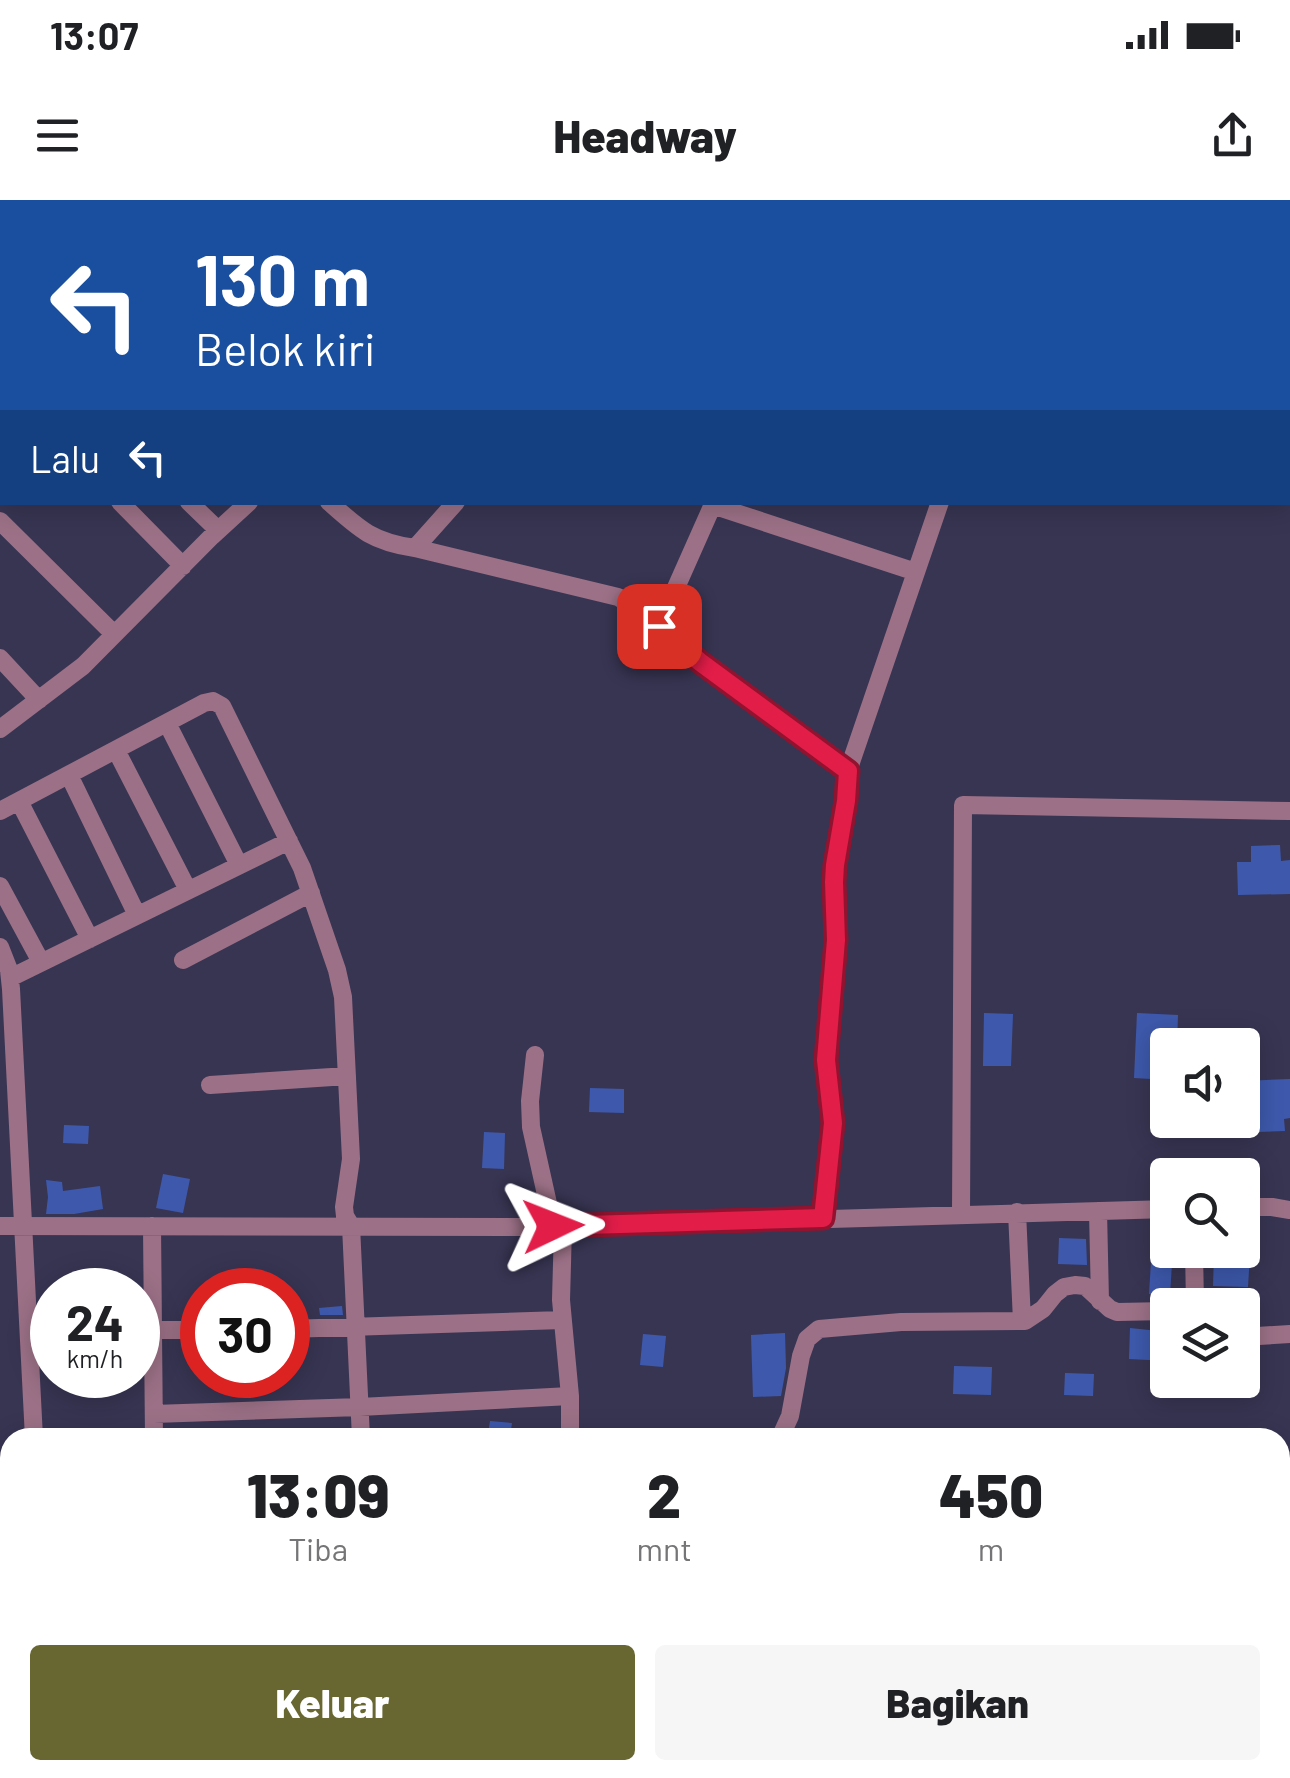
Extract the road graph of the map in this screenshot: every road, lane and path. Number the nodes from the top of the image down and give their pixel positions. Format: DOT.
graph roads {
  1 [pos="123,505"];
  2 [pos="192,505"];
  3 [pos="245,505"];
  4 [pos="453,505"];
  5 [pos="713,505"];
  6 [pos="716,505"];
  7 [pos="939,505"];
  8 [pos="350,509"];
  9 [pos="0,521"];
  10 [pos="218,530"];
  11 [pos="415,548"];
  12 [pos="183,566"];
  13 [pos="916,572"];
  14 [pos="659,626"];
  15 [pos="114,634"];
  16 [pos="0,658"];
  17 [pos="39,700"];
  18 [pos="167,722"];
  19 [pos="1,727"];
  20 [pos="116,750"];
  21 [pos="848,771"];
  22 [pos="69,775"];
  23 [pos="19,801"];
  24 [pos="0,811"];
  25 [pos="1290,811"];
  26 [pos="289,840"];
  27 [pos="240,865"];
  28 [pos="0,886"];
  29 [pos="188,890"];
  30 [pos="311,893"];
  31 [pos="137,915"];
  32 [pos="90,938"];
  33 [pos="0,948"];
  34 [pos="183,960"];
  35 [pos="42,962"];
  36 [pos="10,978"];
  37 [pos="535,1055"];
  38 [pos="347,1076"];
  39 [pos="210,1084"];
  40 [pos="1260,1206"];
  41 [pos="1150,1209"];
  42 [pos="1098,1210"];
  43 [pos="1290,1210"];
  44 [pos="1017,1212"];
  45 [pos="961,1214"];
  46 [pos="823,1218"];
  47 [pos="0,1226"];
  48 [pos="24,1226"];
  49 [pos="152,1226"];
  50 [pos="351,1226"];
  51 [pos="558,1226"];
  52 [pos="152,1268"];
  53 [pos="1100,1301"];
  54 [pos="1150,1311"];
  55 [pos="562,1320"];
  56 [pos="1022,1321"];
  57 [pos="356,1328"];
  58 [pos="310,1329"];
  59 [pos="1290,1334"];
  60 [pos="1260,1336"];
  61 [pos="570,1396"];
  62 [pos="154,1398"];
  63 [pos="360,1407"];
  64 [pos="154,1414"];
  65 [pos="34,1428"];
  66 [pos="154,1428"];
  67 [pos="361,1428"];
  68 [pos="570,1428"];
  69 [pos="785,1428"];
  1 -- 12 [label="street"];
  2 -- 10 [label="street"];
  3 -- 10 [label="street"];
  4 -- 11 [label="street"];
  5 -- 14 [label="street"];
  6 -- 13 [label="street"];
  7 -- 13 [label="street"];
  8 -- 11 [label="street"];
  9 -- 15 [label="street"];
  10 -- 12 [label="street"];
  11 -- 14 [label="street"];
  12 -- 15 [label="street"];
  13 -- 21 [label="street"];
  14 -- 21 [label="street"];
  15 -- 17 [label="street"];
  16 -- 17 [label="street"];
  17 -- 19 [label="street"];
  18 -- 20 [label="street"];
  18 -- 26 [label="street"];
  18 -- 27 [label="street"];
  20 -- 22 [label="street"];
  20 -- 29 [label="street"];
  21 -- 46 [label="street"];
  22 -- 23 [label="street"];
  22 -- 31 [label="street"];
  23 -- 24 [label="street"];
  23 -- 32 [label="street"];
  25 -- 45 [label="street"];
  26 -- 27 [label="street"];
  26 -- 30 [label="street"];
  27 -- 29 [label="street"];
  28 -- 35 [label="street"];
  29 -- 31 [label="street"];
  30 -- 34 [label="street"];
  30 -- 38 [label="street"];
  31 -- 32 [label="street"];
  32 -- 35 [label="street"];
  33 -- 36 [label="street"];
  35 -- 36 [label="street"];
  36 -- 48 [label="street"];
  37 -- 51 [label="street"];
  38 -- 39 [label="street"];
  38 -- 50 [label="street"];
  40 -- 43 [label="street"];
  41 -- 42 [label="street"];
  42 -- 44 [label="street"];
  42 -- 53 [label="street"];
  44 -- 45 [label="street"];
  44 -- 56 [label="street"];
  45 -- 46 [label="street"];
  46 -- 51 [label="street"];
  47 -- 48 [label="street"];
  48 -- 49 [label="street"];
  48 -- 65 [label="street"];
  49 -- 50 [label="street"];
  49 -- 52 [label="street"];
  50 -- 51 [label="street"];
  50 -- 57 [label="street"];
  51 -- 55 [label="street"];
  53 -- 54 [label="street"];
  53 -- 56 [label="street"];
  55 -- 57 [label="street"];
  55 -- 61 [label="street"];
  56 -- 69 [label="street"];
  57 -- 58 [label="street"];
  57 -- 63 [label="street"];
  59 -- 60 [label="street"];
  61 -- 63 [label="street"];
  61 -- 68 [label="street"];
  62 -- 64 [label="street"];
  63 -- 64 [label="street"];
  63 -- 67 [label="street"];
  64 -- 66 [label="street"];
}
